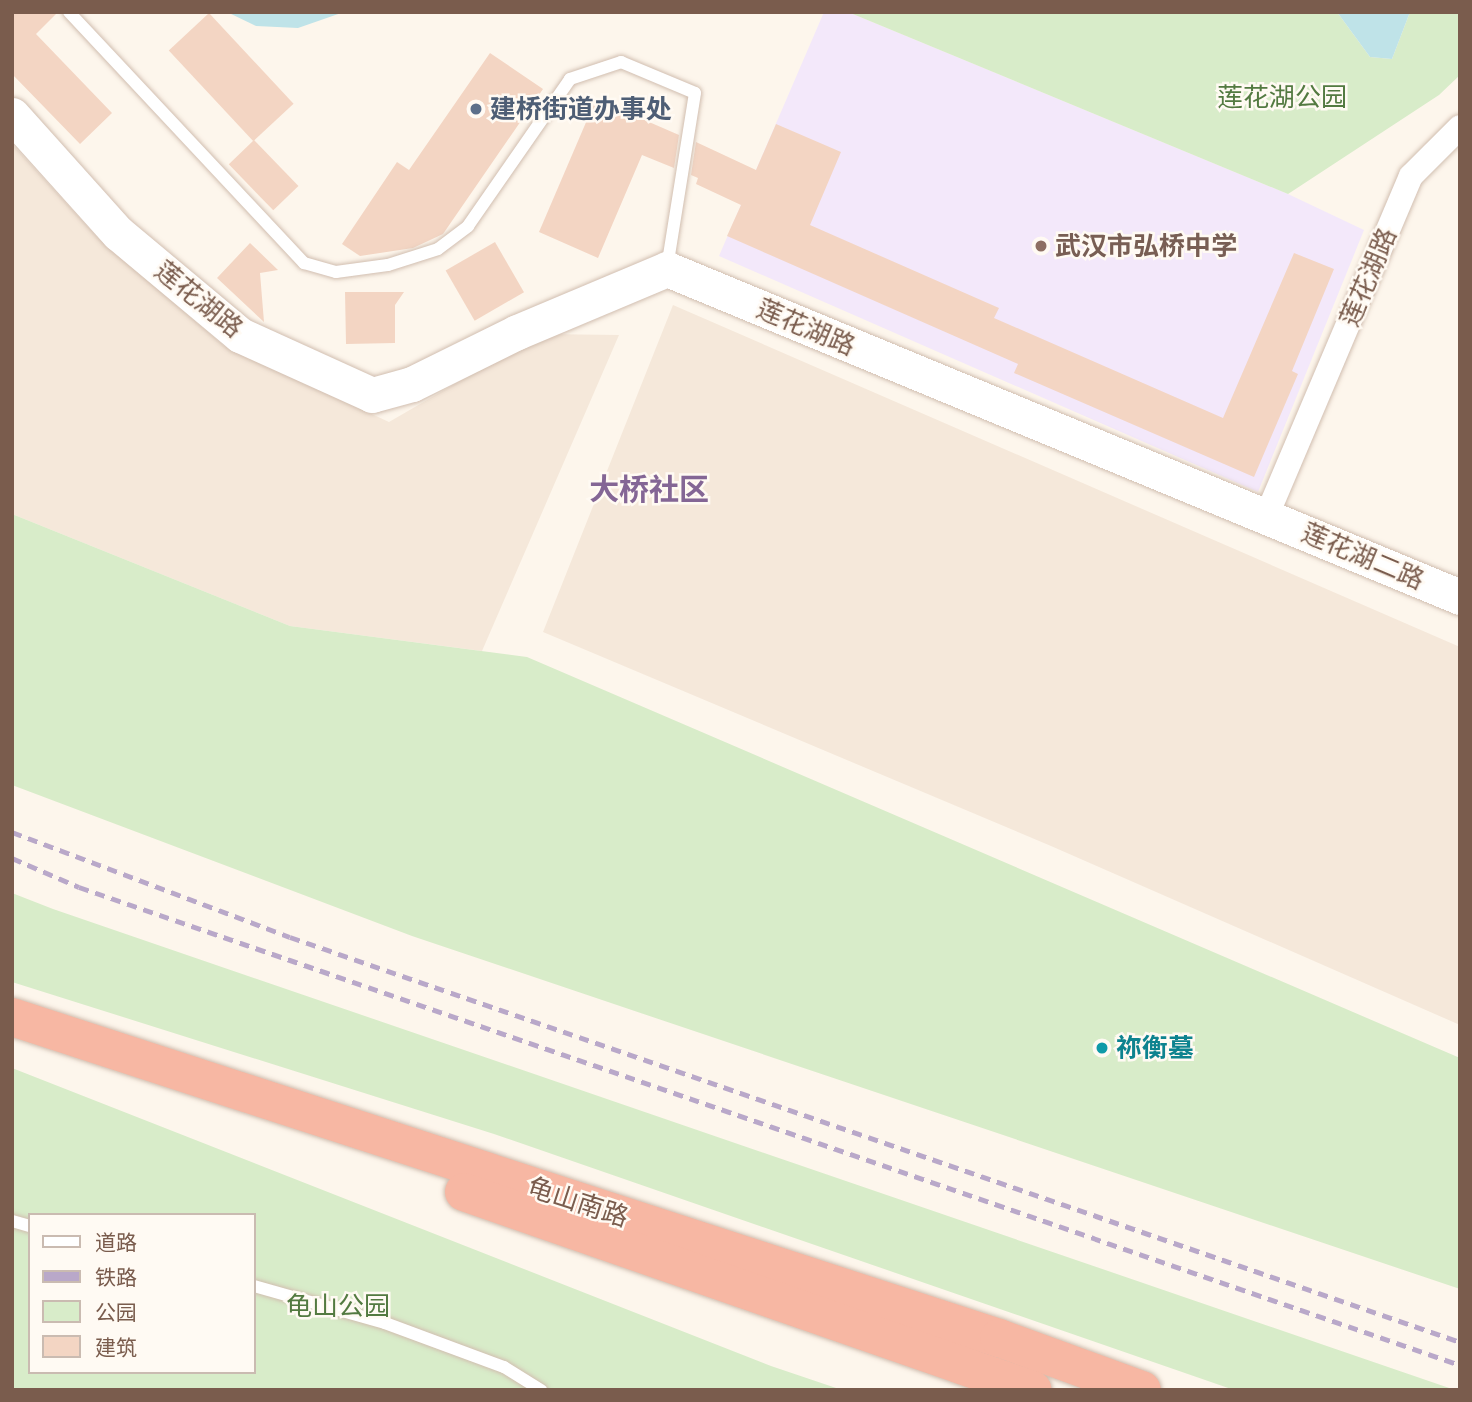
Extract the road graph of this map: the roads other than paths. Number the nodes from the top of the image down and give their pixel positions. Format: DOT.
graph roads {
  1 [pos="69,12"];
  2 [pos="12,115"];
  3 [pos="1457,134"];
  4 [pos="667,269"];
  5 [pos="1266,515"];
  6 [pos="1460,597"];
  7 [pos="12,1017"];
  8 [pos="12,1036"];
  9 [pos="256,1287"];
  10 [pos="541,1390"];
  11 [pos="1034,1390"];
  12 [pos="1142,1390"];
  1 -- 4 [label="lane"];
  2 -- 4 [label="street, 莲花湖路"];
  3 -- 5 [label="street, 莲花湖路"];
  4 -- 5 [label="street, 莲花湖路"];
  5 -- 6 [label="street, 莲花湖二路"];
  7 -- 12 [label="highway, 龟山南路"];
  8 -- 11 [label="highway, 龟山南路"];
  9 -- 10 [label="lane"];
}
